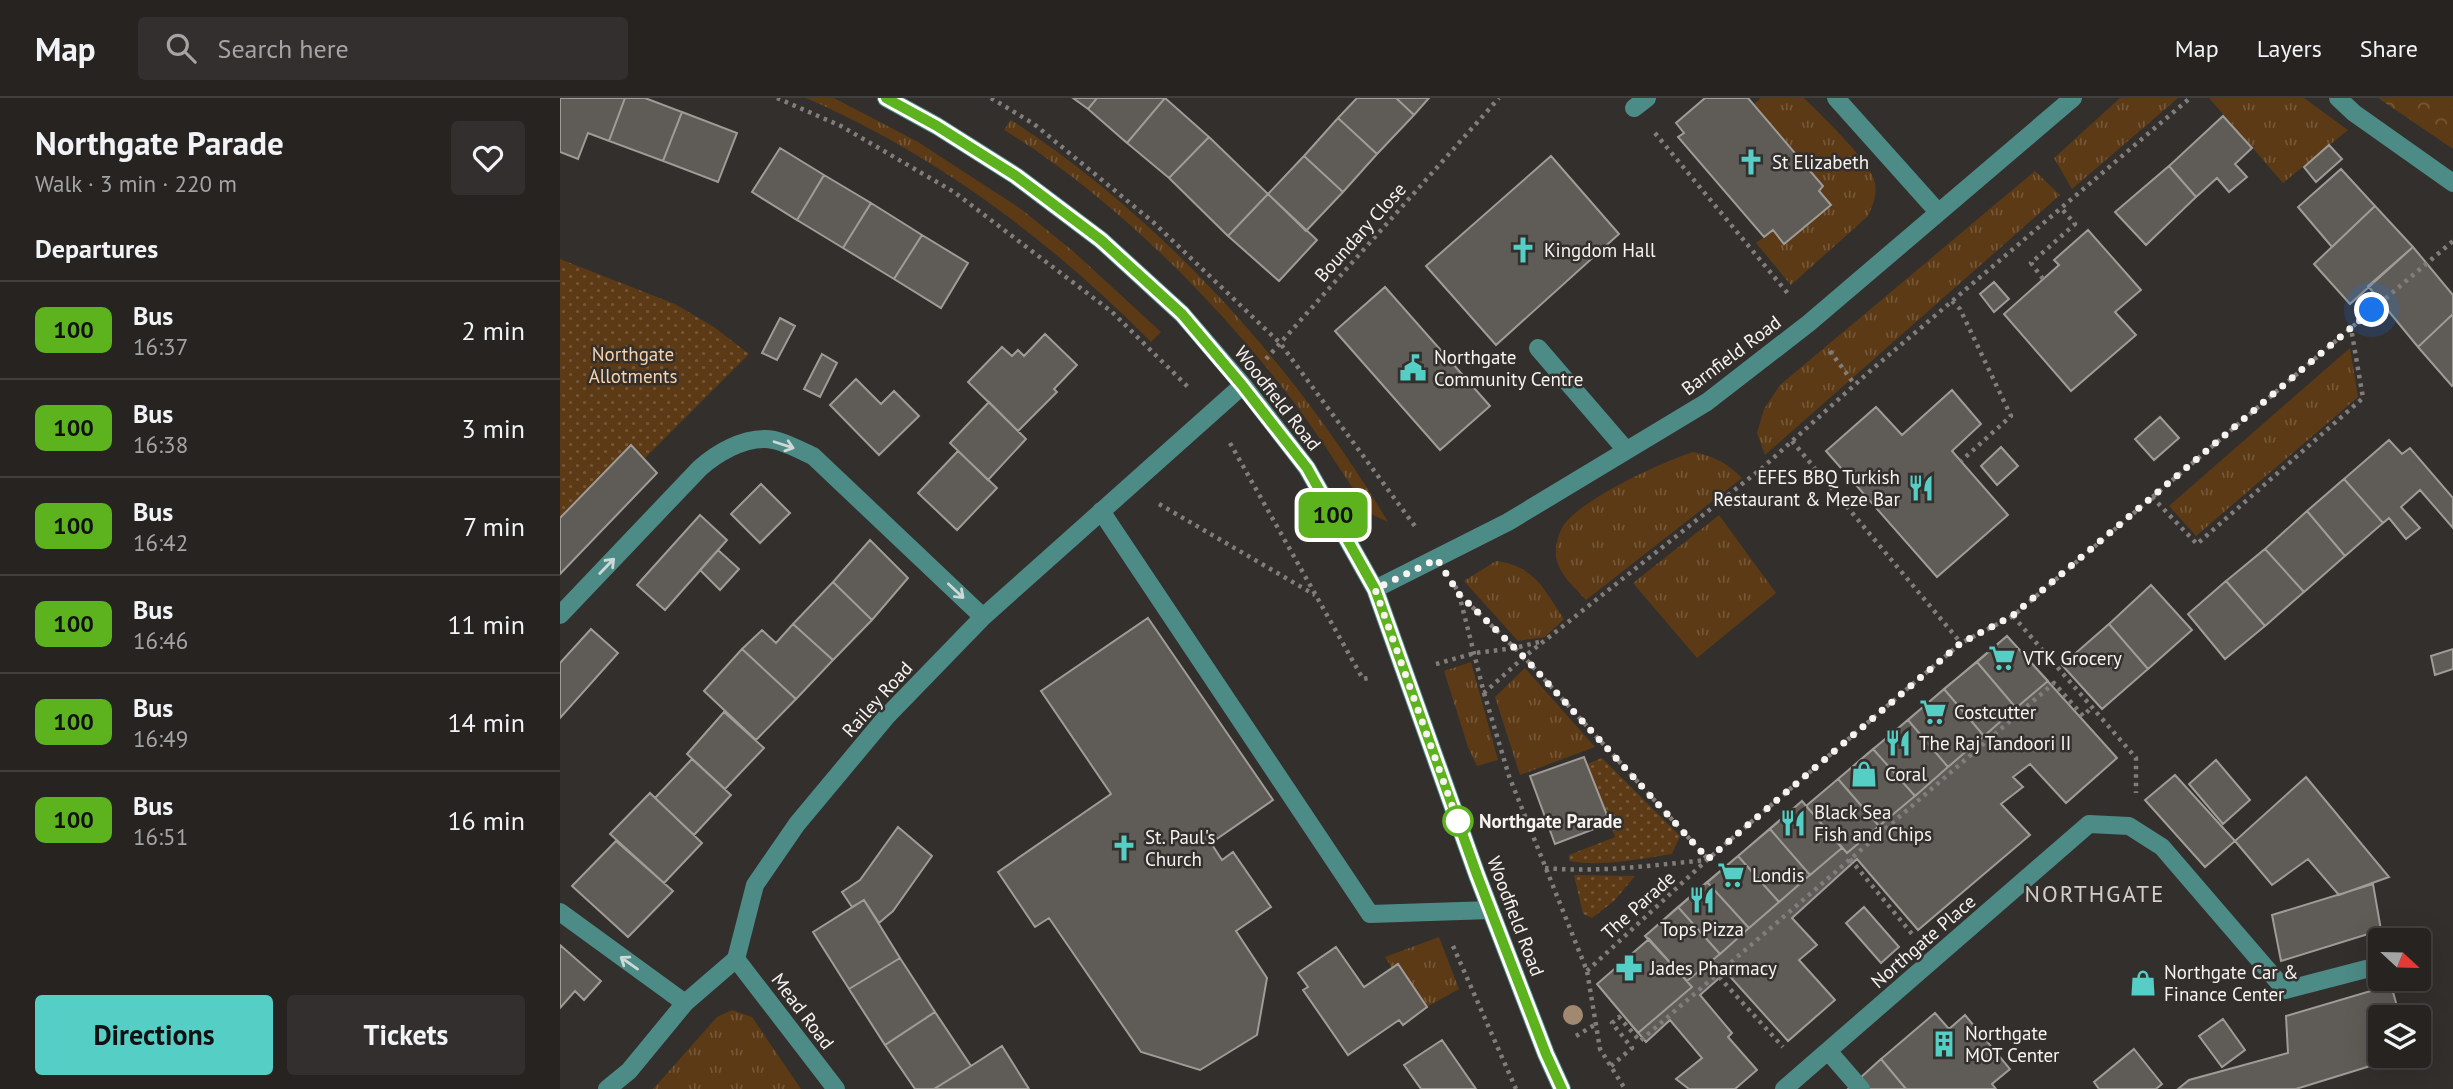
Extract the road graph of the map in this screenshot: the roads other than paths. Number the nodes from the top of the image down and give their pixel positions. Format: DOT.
graph roads {
  1 [pos="886,98"];
  2 [pos="1836,98"];
  3 [pos="2073,98"];
  4 [pos="2338,98"];
  5 [pos="2453,183"];
  6 [pos="1938,212"];
  7 [pos="1538,348"];
  8 [pos="1242,385"];
  9 [pos="1626,450"];
  10 [pos="1101,511"];
  11 [pos="1375,589"];
  12 [pos="560,615"];
  13 [pos="983,617"];
  14 [pos="1491,910"];
  15 [pos="560,912"];
  16 [pos="736,959"];
  17 [pos="2366,969"];
  18 [pos="685,1003"];
  19 [pos="1828,1051"];
  20 [pos="607,1089"];
  21 [pos="836,1089"];
  22 [pos="1562,1089"];
  23 [pos="1784,1089"];
  24 [pos="1861,1089"];
  1 -- 8 [label="street, Woodfield Road"];
  2 -- 6 [label="street"];
  3 -- 6 [label="street, Barnfield Road"];
  4 -- 5 [label="street"];
  6 -- 9 [label="street, Barnfield Road"];
  7 -- 9 [label="street"];
  8 -- 10 [label="street, Railey Road"];
  8 -- 11 [label="street, Woodfield Road"];
  9 -- 11 [label="street, Barnfield Road"];
  10 -- 13 [label="street, Railey Road"];
  10 -- 14 [label="street"];
  11 -- 14 [label="street, Woodfield Road"];
  12 -- 13 [label="street, one-way"];
  13 -- 16 [label="street, Railey Road"];
  14 -- 22 [label="street, Woodfield Road"];
  18 -- 15 [label="street, one-way"];
  16 -- 18 [label="street"];
  16 -- 21 [label="street, Mead Road"];
  17 -- 19 [label="street, Northgate Place"];
  18 -- 20 [label="street"];
  19 -- 23 [label="street, Northgate Place"];
  19 -- 24 [label="street"];
}
